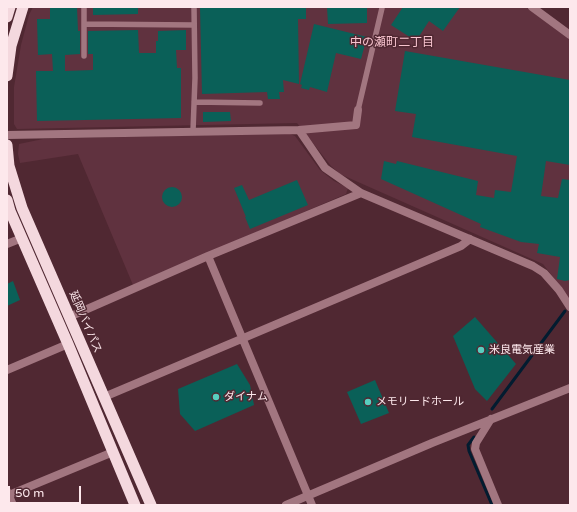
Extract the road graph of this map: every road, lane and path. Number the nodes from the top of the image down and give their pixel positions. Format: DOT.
graph roads {
  1 [pos="10,7"];
  2 [pos="23,7"];
  3 [pos="84,7"];
  4 [pos="194,7"];
  5 [pos="532,7"];
  6 [pos="382,8"];
  7 [pos="7,17"];
  8 [pos="84,24"];
  9 [pos="194,25"];
  10 [pos="570,35"];
  11 [pos="84,56"];
  12 [pos="7,76"];
  13 [pos="194,102"];
  14 [pos="260,103"];
  15 [pos="358,110"];
  16 [pos="299,130"];
  17 [pos="193,131"];
  18 [pos="7,135"];
  19 [pos="7,145"];
  20 [pos="361,193"];
  21 [pos="7,200"];
  22 [pos="22,238"];
  23 [pos="470,239"];
  24 [pos="7,244"];
  25 [pos="208,256"];
  26 [pos="570,307"];
  27 [pos="69,317"];
  28 [pos="242,338"];
  29 [pos="68,344"];
  30 [pos="7,370"];
  31 [pos="570,388"];
  32 [pos="104,397"];
  33 [pos="491,420"];
  34 [pos="113,452"];
  35 [pos="8,493"];
  36 [pos="308,496"];
  37 [pos="13,505"];
  38 [pos="136,505"];
  39 [pos="151,505"];
  40 [pos="286,505"];
  41 [pos="312,505"];
  42 [pos="498,505"];
  1 -- 7 [label="highway"];
  2 -- 12 [label="highway"];
  3 -- 8 [label="lane"];
  4 -- 9 [label="lane"];
  5 -- 10 [label="street"];
  6 -- 15 [label="lane"];
  8 -- 9 [label="lane"];
  8 -- 11 [label="lane"];
  9 -- 13 [label="lane"];
  13 -- 14 [label="lane"];
  13 -- 17 [label="lane"];
  15 -- 16 [label="street"];
  16 -- 17 [label="street"];
  16 -- 20 [label="street"];
  17 -- 18 [label="street"];
  19 -- 27 [label="highway, 延岡バイパス"];
  20 -- 23 [label="street"];
  20 -- 25 [label="street"];
  21 -- 22 [label="highway"];
  22 -- 24 [label="street"];
  22 -- 29 [label="highway"];
  23 -- 26 [label="street"];
  23 -- 28 [label="street"];
  25 -- 27 [label="street"];
  25 -- 28 [label="street"];
  27 -- 32 [label="highway, 延岡バイパス"];
  28 -- 32 [label="street"];
  28 -- 36 [label="street"];
  29 -- 30 [label="street"];
  29 -- 34 [label="highway"];
  31 -- 33 [label="street"];
  32 -- 39 [label="highway, 延岡バイパス"];
  33 -- 36 [label="street"];
  33 -- 42 [label="street"];
  34 -- 35 [label="street"];
  34 -- 38 [label="highway"];
  35 -- 37 [label="street"];
  36 -- 40 [label="street"];
  36 -- 41 [label="street"];
}
